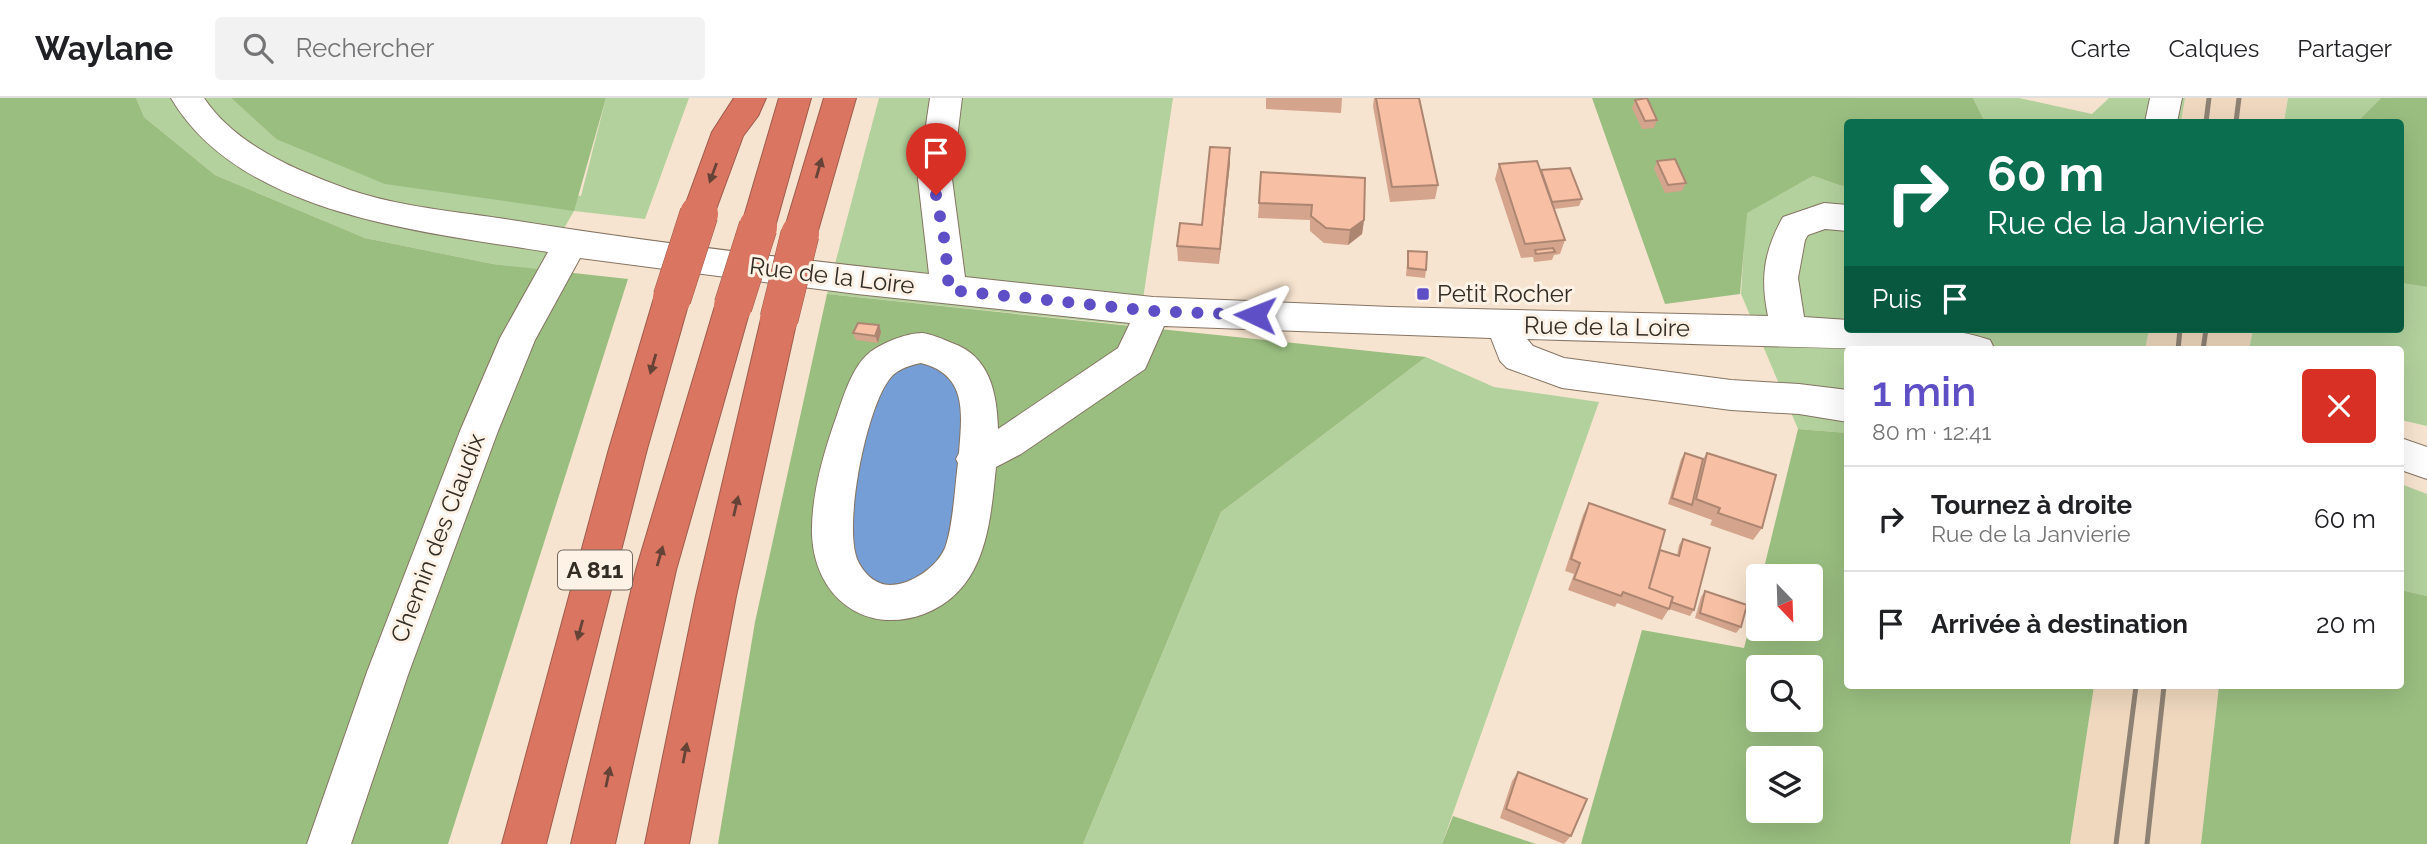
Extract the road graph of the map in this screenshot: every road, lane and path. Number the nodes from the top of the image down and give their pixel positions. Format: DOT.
graph roads {
  1 [pos="187,98"];
  2 [pos="730,98"];
  3 [pos="750,98"];
  4 [pos="794,98"];
  5 [pos="840,98"];
  6 [pos="946,98"];
  7 [pos="2165,98"];
  8 [pos="2162,119"];
  9 [pos="728,132"];
  10 [pos="1844,218"];
  11 [pos="571,243"];
  12 [pos="949,290"];
  13 [pos="1153,311"];
  14 [pos="1504,324"];
  15 [pos="1789,331"];
  16 [pos="1947,346"];
  17 [pos="1844,405"];
  18 [pos="2404,455"];
  19 [pos="975,459"];
  20 [pos="2427,463"];
  21 [pos="328,844"];
  22 [pos="524,844"];
  23 [pos="593,844"];
  24 [pos="667,844"];
  1 -- 11 [label="street, Rue de la Loire"];
  2 -- 9 [label="highway"];
  3 -- 9 [label="highway, A 811"];
  23 -- 4 [label="highway, A 811, one-way, bridge"];
  24 -- 5 [label="highway, one-way, bridge"];
  6 -- 12 [label="street"];
  7 -- 8 [label="street"];
  9 -- 22 [label="highway, A 811, one-way, bridge"];
  10 -- 15 [label="street"];
  11 -- 12 [label="street, Rue de la Loire"];
  11 -- 21 [label="street, Chemin des Claudix"];
  12 -- 13 [label="street, Rue de la Loire"];
  13 -- 14 [label="street, Rue de la Loire"];
  13 -- 19 [label="street"];
  14 -- 15 [label="street, Rue de la Loire"];
  14 -- 17 [label="street"];
  15 -- 16 [label="street, Rue de la Loire"];
  18 -- 20 [label="street"];
  19 -- 19 [label="street"];
}
